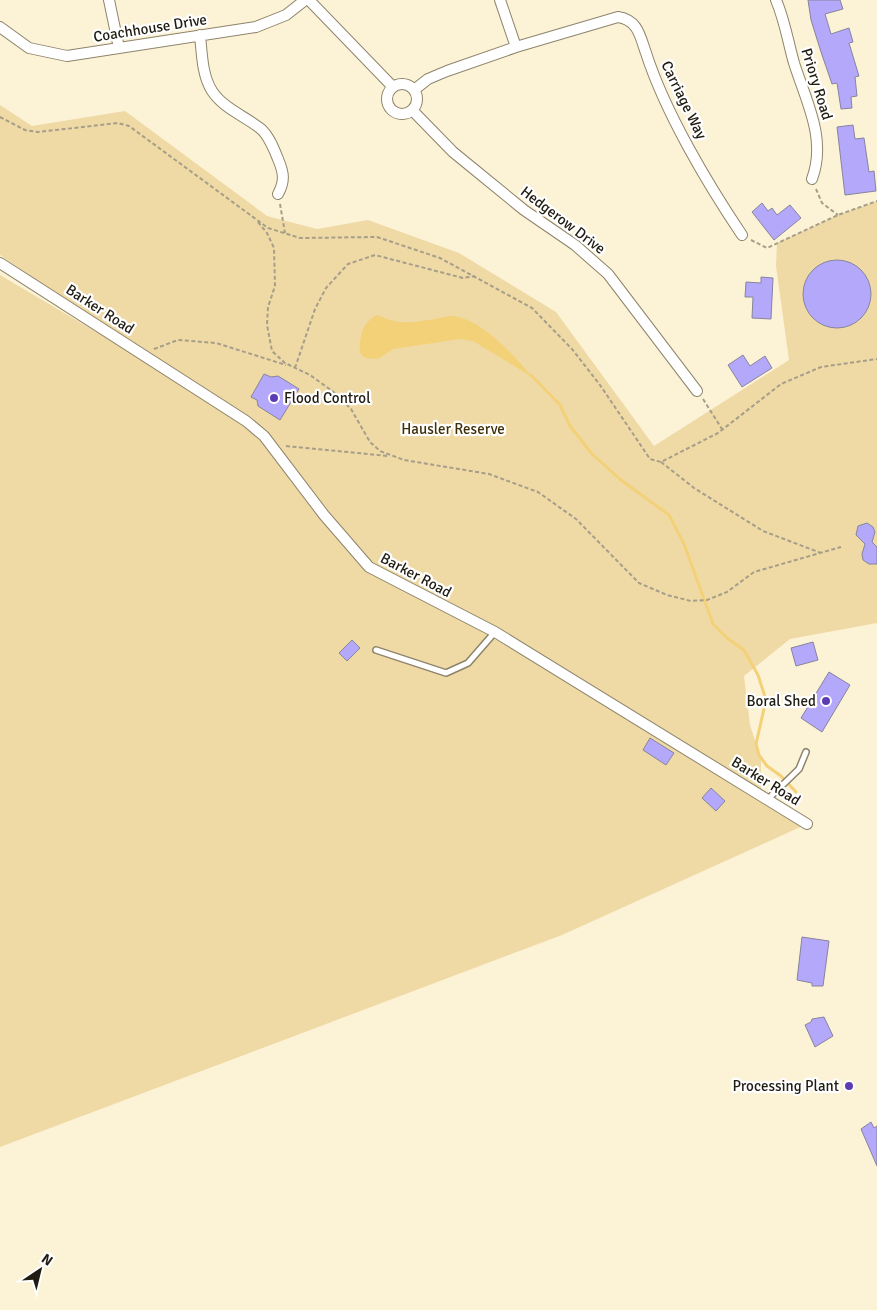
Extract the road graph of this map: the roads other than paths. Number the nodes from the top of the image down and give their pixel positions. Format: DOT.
graph roads {
  1 [pos="109,0"];
  2 [pos="305,0"];
  3 [pos="309,0"];
  4 [pos="500,0"];
  5 [pos="776,0"];
  6 [pos="0,27"];
  7 [pos="200,35"];
  8 [pos="516,46"];
  9 [pos="119,48"];
  10 [pos="392,86"];
  11 [pos="414,90"];
  12 [pos="413,111"];
  13 [pos="812,179"];
  14 [pos="278,194"];
  15 [pos="742,235"];
  16 [pos="2,264"];
  17 [pos="697,391"];
  18 [pos="495,632"];
  19 [pos="376,650"];
  20 [pos="806,752"];
  21 [pos="767,800"];
  22 [pos="806,824"];
  1 -- 9 [label="street"];
  2 -- 7 [label="street, Coachhouse Drive"];
  3 -- 10 [label="street"];
  4 -- 8 [label="street"];
  5 -- 13 [label="street, Priory Road"];
  6 -- 9 [label="street, Coachhouse Drive"];
  7 -- 9 [label="street, Coachhouse Drive"];
  7 -- 14 [label="street"];
  8 -- 11 [label="street, Carriage Way"];
  8 -- 15 [label="street, Carriage Way"];
  10 -- 11 [label="street"];
  10 -- 12 [label="street"];
  11 -- 12 [label="street"];
  12 -- 17 [label="street, Hedgerow Drive"];
  16 -- 18 [label="street, Barker Road"];
  18 -- 19 [label="lane"];
  18 -- 21 [label="street, Barker Road"];
  20 -- 21 [label="lane"];
  21 -- 22 [label="street, Barker Road"];
}
